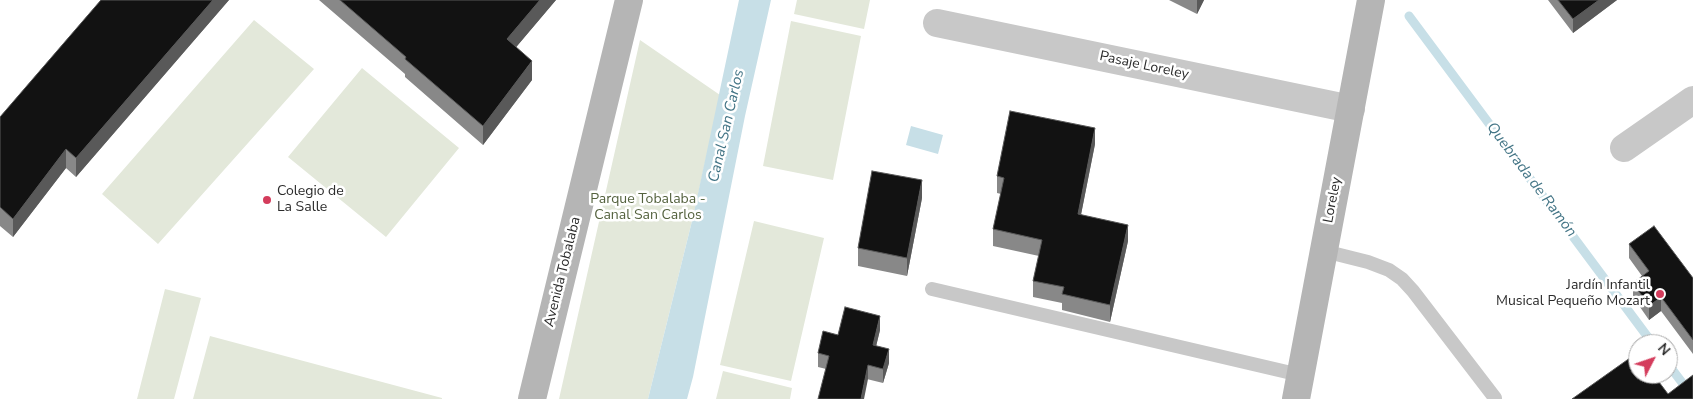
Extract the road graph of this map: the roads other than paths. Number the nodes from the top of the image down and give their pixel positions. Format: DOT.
graph roads {
  1 [pos="629,0"];
  2 [pos="1371,0"];
  3 [pos="937,23"];
  4 [pos="1693,100"];
  5 [pos="1350,109"];
  6 [pos="1624,148"];
  7 [pos="1324,251"];
  8 [pos="932,289"];
  9 [pos="1298,387"];
  10 [pos="1495,398"];
  11 [pos="532,399"];
  1 -- 11 [label="main road, Avenida Tobalaba"];
  2 -- 5 [label="main road, Loreley"];
  3 -- 5 [label="street, Pasaje Loreley"];
  4 -- 6 [label="street"];
  5 -- 7 [label="main road, Loreley"];
  7 -- 9 [label="main road, Loreley"];
  7 -- 10 [label="lane"];
  8 -- 9 [label="lane"];
}
